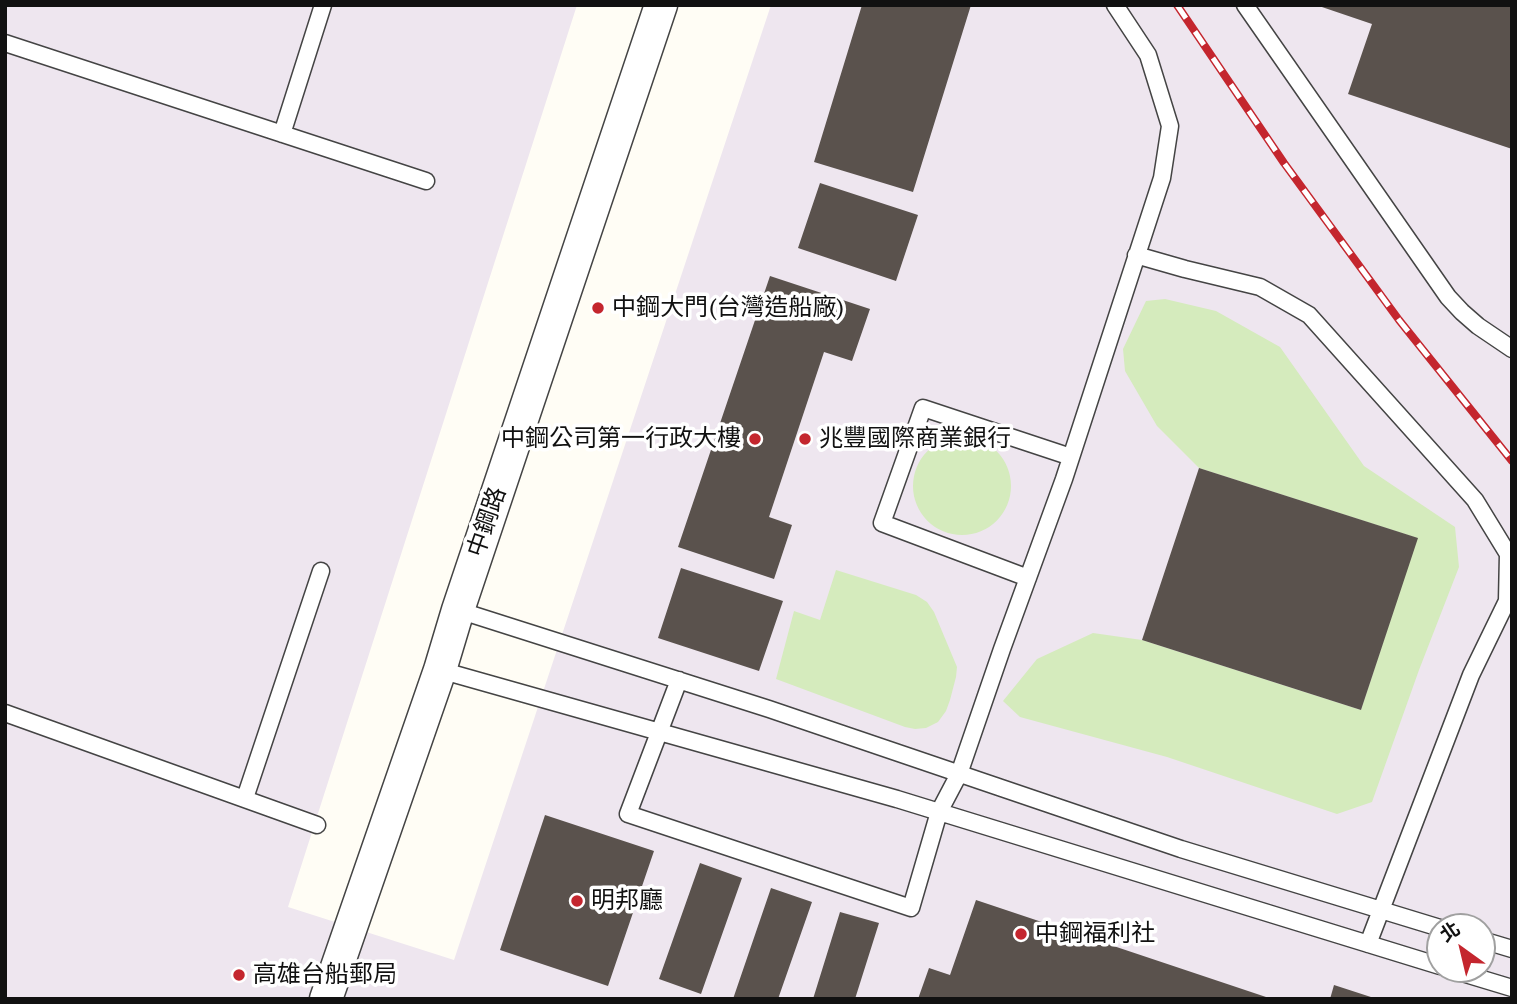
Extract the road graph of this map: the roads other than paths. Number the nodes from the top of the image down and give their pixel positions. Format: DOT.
graph roads {
  1 [pos="324,5"];
  2 [pos="661,5"];
  3 [pos="1115,5"];
  4 [pos="1245,5"];
  5 [pos="5,43"];
  6 [pos="282,134"];
  7 [pos="426,181"];
  8 [pos="1136,255"];
  9 [pos="1512,349"];
  10 [pos="1071,457"];
  11 [pos="321,571"];
  12 [pos="1028,579"];
  13 [pos="458,610"];
  14 [pos="440,670"];
  15 [pos="679,680"];
  16 [pos="5,713"];
  17 [pos="660,733"];
  18 [pos="959,774"];
  19 [pos="245,798"];
  20 [pos="939,812"];
  21 [pos="317,825"];
  22 [pos="1381,910"];
  23 [pos="1426,924"];
  24 [pos="1368,944"];
  25 [pos="1426,962"];
  26 [pos="1495,983"];
  27 [pos="1512,988"];
  28 [pos="326,999"];
  1 -- 6 [label="lane"];
  2 -- 13 [label="street, 中鋼路"];
  3 -- 8 [label="lane"];
  4 -- 9 [label="lane"];
  5 -- 6 [label="lane"];
  6 -- 7 [label="lane"];
  8 -- 10 [label="lane"];
  8 -- 22 [label="lane"];
  10 -- 12 [label="lane"];
  10 -- 12 [label="lane"];
  11 -- 19 [label="lane"];
  12 -- 18 [label="lane"];
  13 -- 14 [label="street, 中鋼路"];
  13 -- 15 [label="lane"];
  14 -- 17 [label="lane"];
  14 -- 28 [label="street, 中鋼路"];
  15 -- 17 [label="lane"];
  15 -- 18 [label="lane"];
  16 -- 19 [label="lane"];
  17 -- 20 [label="lane"];
  17 -- 20 [label="lane"];
  18 -- 20 [label="lane"];
  18 -- 22 [label="lane"];
  19 -- 21 [label="lane"];
  20 -- 24 [label="lane"];
  22 -- 23 [label="lane"];
  22 -- 24 [label="lane"];
  24 -- 25 [label="lane"];
  26 -- 27 [label="lane"];
}
